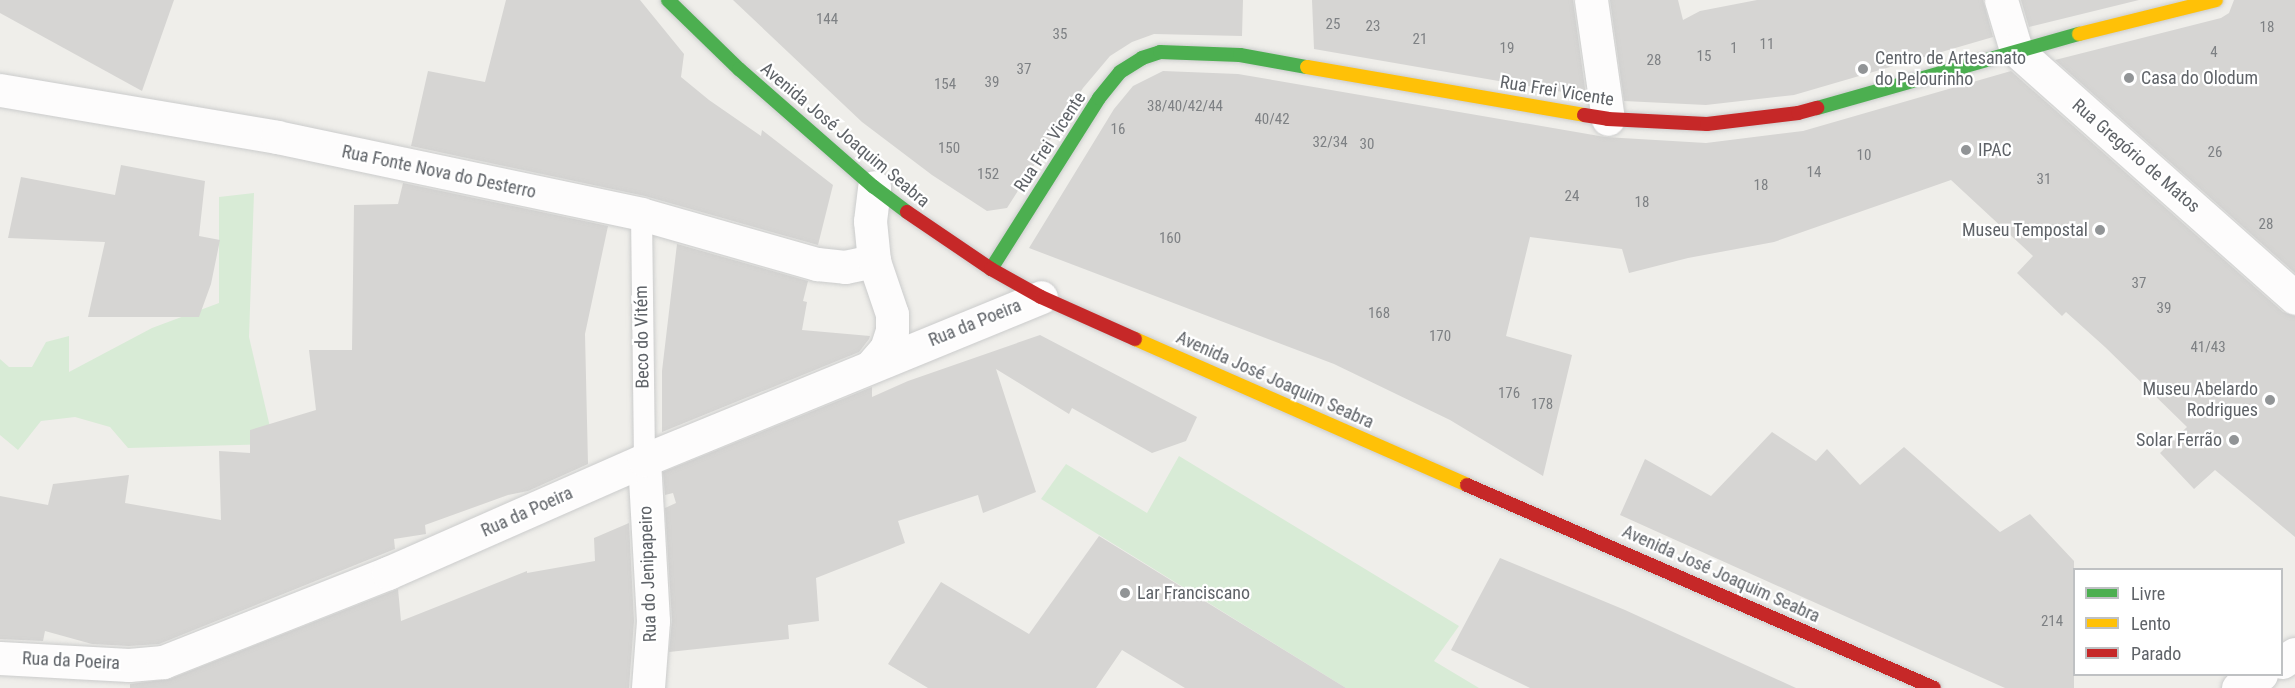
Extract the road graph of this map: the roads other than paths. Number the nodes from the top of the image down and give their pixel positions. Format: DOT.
graph roads {
  1 [pos="668,0"];
  2 [pos="1591,0"];
  3 [pos="2001,0"];
  4 [pos="2216,0"];
  5 [pos="2016,50"];
  6 [pos="0,90"];
  7 [pos="1608,119"];
  8 [pos="874,187"];
  9 [pos="641,214"];
  10 [pos="874,261"];
  11 [pos="991,269"];
  12 [pos="1041,297"];
  13 [pos="2295,298"];
  14 [pos="871,366"];
  15 [pos="644,460"];
  16 [pos="0,658"];
  17 [pos="2259,676"];
  18 [pos="648,688"];
  19 [pos="1934,688"];
  20 [pos="2238,688"];
  1 -- 8 [label="main road, Avenida José Joaquim Seabra"];
  2 -- 7 [label="street"];
  3 -- 5 [label="street"];
  4 -- 5 [label="main road, Rua Frei Vicente"];
  5 -- 7 [label="main road, Rua Frei Vicente"];
  5 -- 13 [label="street, Rua Gregório de Matos"];
  6 -- 9 [label="street, Rua Fonte Nova do Desterro"];
  7 -- 11 [label="main road, Rua Frei Vicente"];
  8 -- 10 [label="street"];
  8 -- 11 [label="main road, Avenida José Joaquim Seabra"];
  9 -- 10 [label="street, Rua Fonte Nova do Desterro"];
  9 -- 15 [label="lane, Beco do Vitém"];
  10 -- 14 [label="street"];
  11 -- 12 [label="main road, Avenida José Joaquim Seabra"];
  12 -- 14 [label="street, Rua da Poeira"];
  12 -- 19 [label="main road, Avenida José Joaquim Seabra"];
  14 -- 15 [label="street, Rua da Poeira"];
  15 -- 16 [label="street, Rua da Poeira"];
  15 -- 18 [label="street, Rua do Jenipapeiro"];
  17 -- 20 [label="street"];
}
